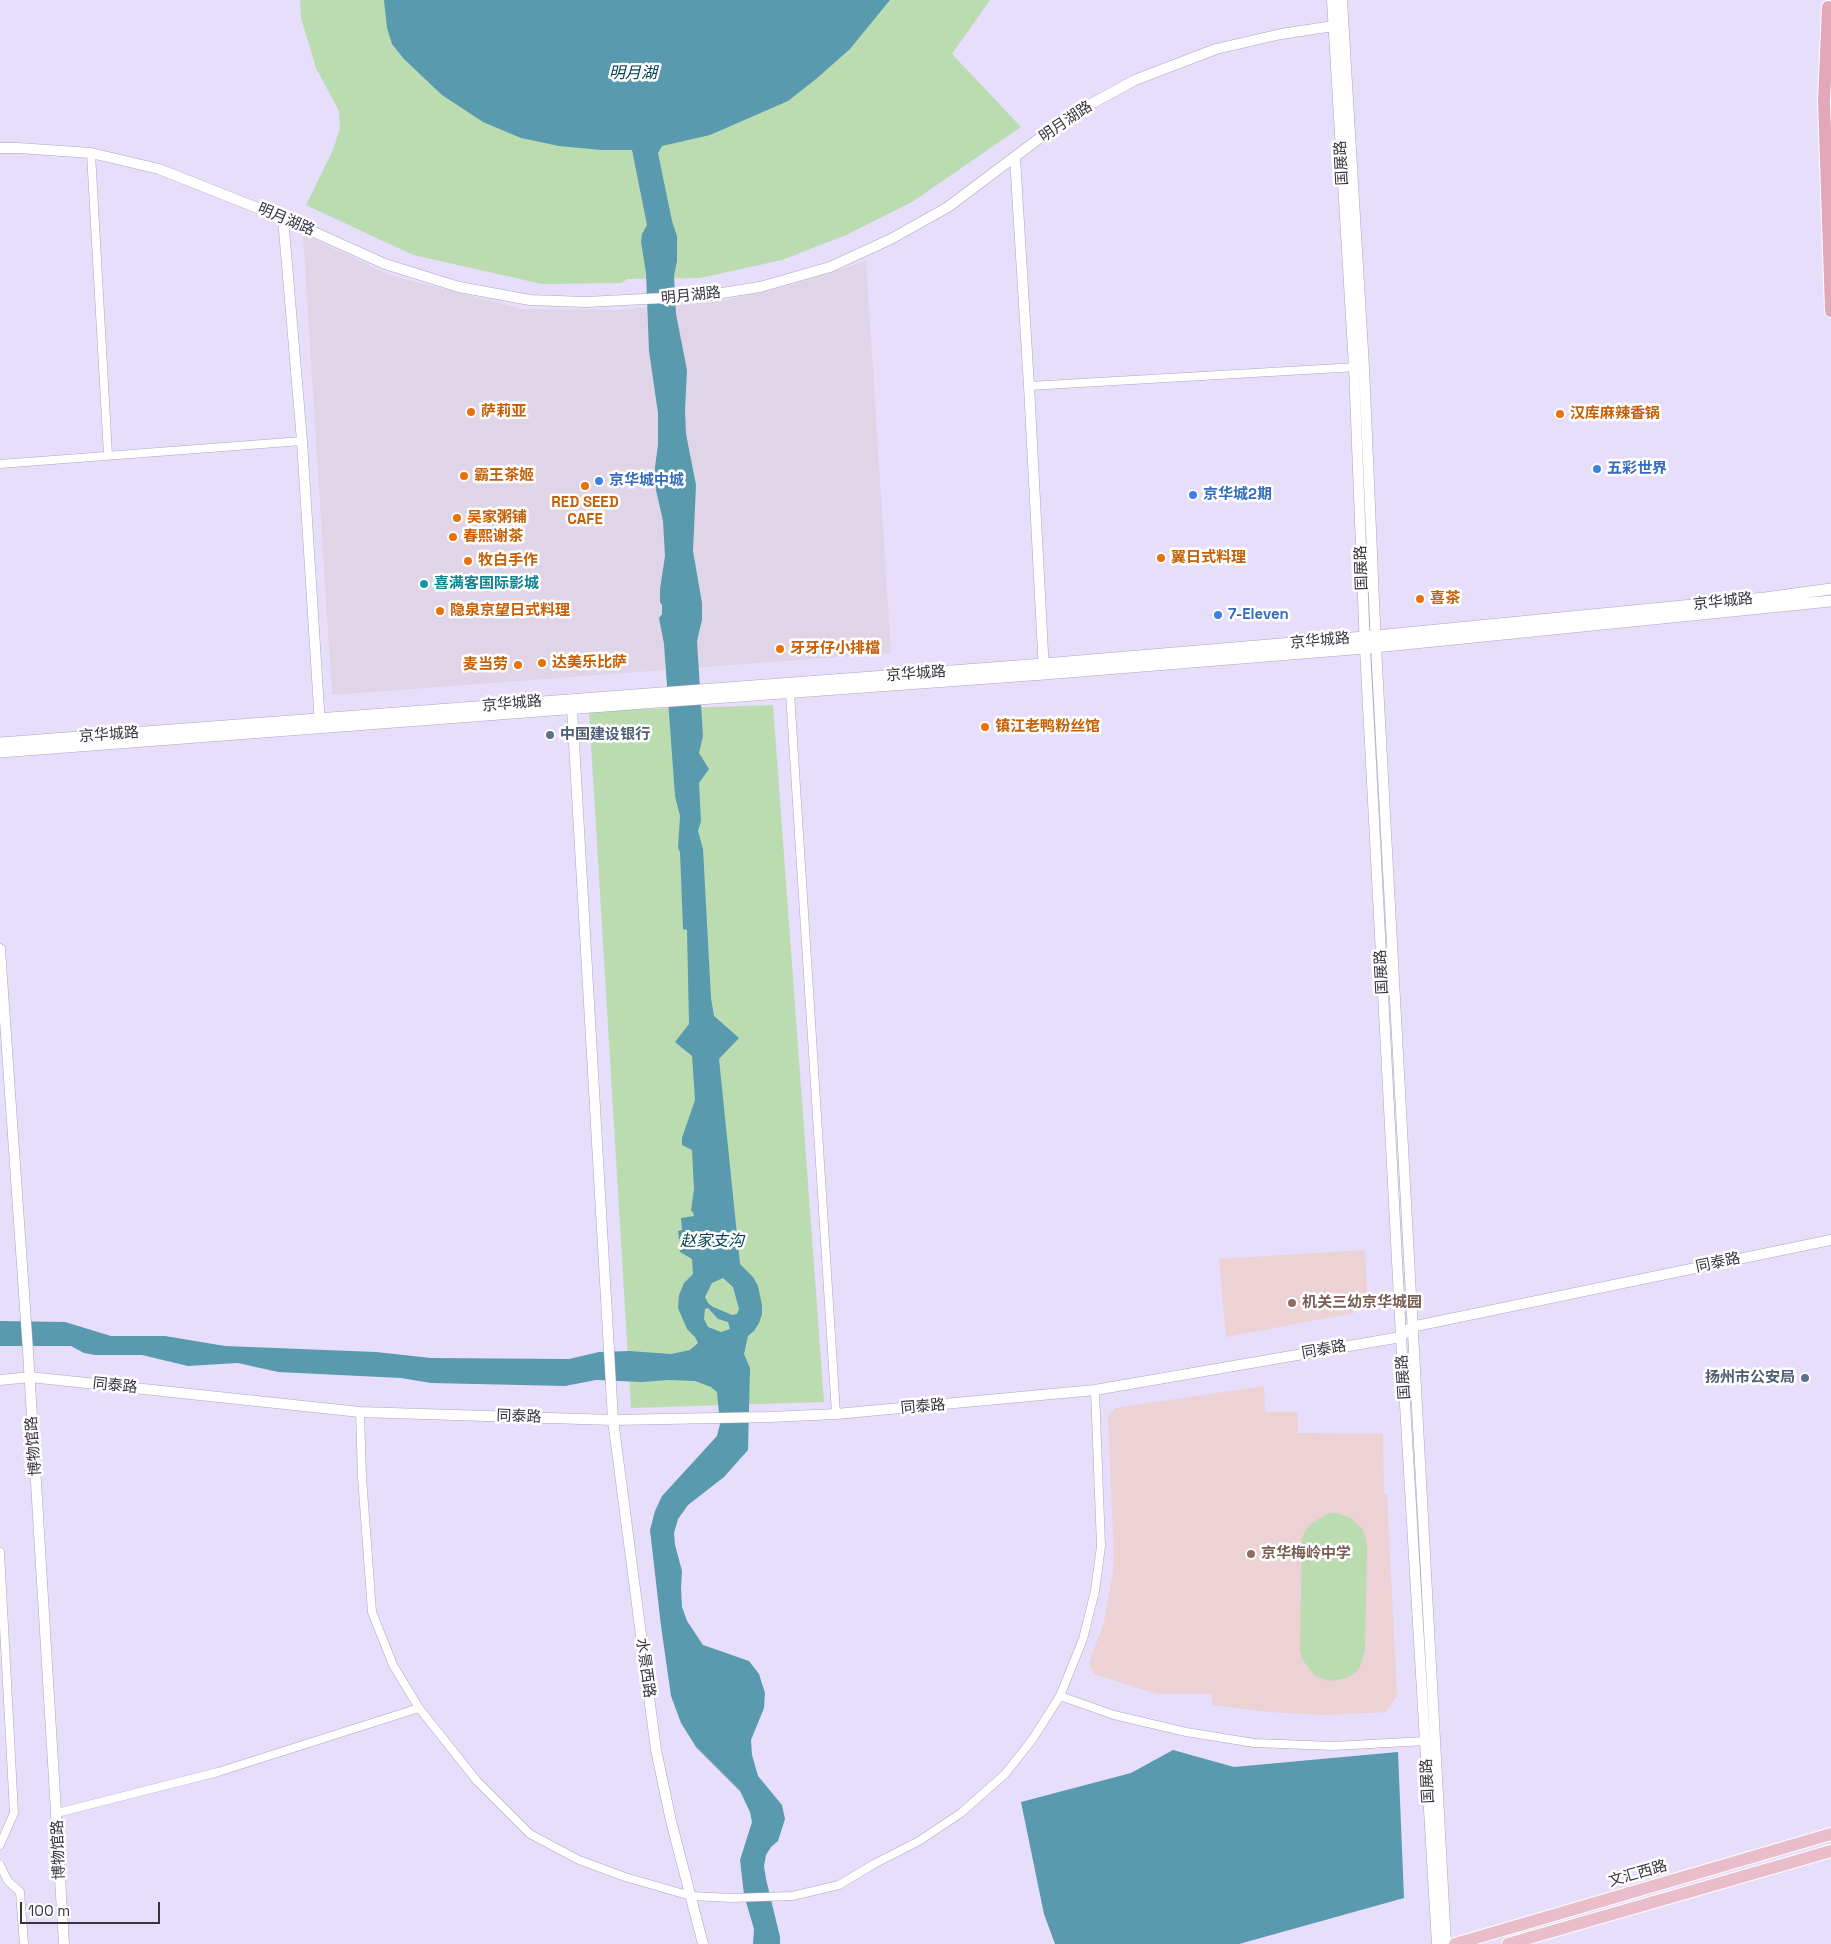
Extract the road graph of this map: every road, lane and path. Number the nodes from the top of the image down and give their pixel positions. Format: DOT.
graph roads {
  1 [pos="1332,0"];
  2 [pos="1342,0"];
  3 [pos="1827,3"];
  4 [pos="1338,26"];
  5 [pos="1831,70"];
  6 [pos="0,148"];
  7 [pos="92,153"];
  8 [pos="1015,158"];
  9 [pos="284,218"];
  10 [pos="1831,311"];
  11 [pos="1359,367"];
  12 [pos="1030,386"];
  13 [pos="302,441"];
  14 [pos="108,455"];
  15 [pos="0,464"];
  16 [pos="1831,589"];
  17 [pos="1831,601"];
  18 [pos="1370,642"];
  19 [pos="1044,669"];
  20 [pos="717,693"];
  21 [pos="790,693"];
  22 [pos="643,698"];
  23 [pos="572,708"];
  24 [pos="320,724"];
  25 [pos="0,743"];
  26 [pos="0,752"];
  27 [pos="0,949"];
  28 [pos="1831,1240"];
  29 [pos="1411,1327"];
  30 [pos="1401,1337"];
  31 [pos="30,1377"];
  32 [pos="0,1380"];
  33 [pos="1095,1390"];
  34 [pos="360,1412"];
  35 [pos="836,1414"];
  36 [pos="613,1420"];
  37 [pos="0,1552"];
  38 [pos="1060,1696"];
  39 [pos="420,1708"];
  40 [pos="1426,1741"];
  41 [pos="57,1813"];
  42 [pos="1831,1834"];
  43 [pos="0,1845"];
  44 [pos="1831,1851"];
  45 [pos="0,1865"];
  46 [pos="691,1896"];
  47 [pos="24,1944"];
  48 [pos="64,1944"];
  49 [pos="703,1944"];
  50 [pos="1437,1944"];
  51 [pos="1446,1944"];
  52 [pos="1455,1944"];
  53 [pos="1508,1944"];
  1 -- 4 [label="street, 国展路"];
  2 -- 4 [label="street, 国展路"];
  3 -- 5 [label="main road"];
  3 -- 10 [label="highway"];
  4 -- 8 [label="street, 明月湖路"];
  4 -- 11 [label="street, 国展路"];
  6 -- 7 [label="street, 明月湖路"];
  7 -- 9 [label="street, 明月湖路"];
  7 -- 14 [label="street"];
  8 -- 9 [label="street, 明月湖路"];
  8 -- 12 [label="street"];
  9 -- 13 [label="street"];
  11 -- 12 [label="street"];
  11 -- 18 [label="street, 国展路"];
  12 -- 19 [label="street"];
  13 -- 14 [label="street"];
  13 -- 24 [label="street"];
  14 -- 15 [label="street"];
  16 -- 18 [label="main road, 京华城路"];
  17 -- 18 [label="main road, 京华城路"];
  18 -- 19 [label="main road, 京华城路"];
  18 -- 29 [label="street, 国展路"];
  18 -- 30 [label="street, 国展路"];
  19 -- 20 [label="main road, 京华城路"];
  19 -- 21 [label="main road, 京华城路"];
  20 -- 21 [label="main road, 京华城路"];
  20 -- 22 [label="main road, 京华城路"];
  21 -- 35 [label="street"];
  22 -- 23 [label="main road, 京华城路"];
  22 -- 24 [label="main road, 京华城路"];
  23 -- 24 [label="main road, 京华城路"];
  23 -- 36 [label="street, 水景西路"];
  24 -- 25 [label="main road, 京华城路"];
  24 -- 26 [label="main road, 京华城路"];
  27 -- 31 [label="street, 博物馆路"];
  28 -- 29 [label="street, 同泰路"];
  29 -- 30 [label="street"];
  29 -- 51 [label="street, 国展路"];
  30 -- 33 [label="street, 同泰路"];
  30 -- 40 [label="street, 国展路"];
  31 -- 32 [label="street, 同泰路"];
  31 -- 34 [label="street, 同泰路"];
  31 -- 41 [label="street, 博物馆路"];
  33 -- 35 [label="street, 同泰路"];
  33 -- 38 [label="street"];
  34 -- 36 [label="street, 同泰路"];
  34 -- 39 [label="street"];
  35 -- 36 [label="street, 同泰路"];
  36 -- 46 [label="street, 水景西路"];
  37 -- 43 [label="street"];
  38 -- 40 [label="street"];
  38 -- 46 [label="street"];
  39 -- 41 [label="street"];
  39 -- 46 [label="street"];
  40 -- 50 [label="street, 国展路"];
  41 -- 48 [label="street, 博物馆路"];
  42 -- 52 [label="main road, 文汇西路"];
  44 -- 53 [label="main road, 文汇西路"];
  45 -- 47 [label="street"];
  46 -- 49 [label="street, 水景西路"];
}
